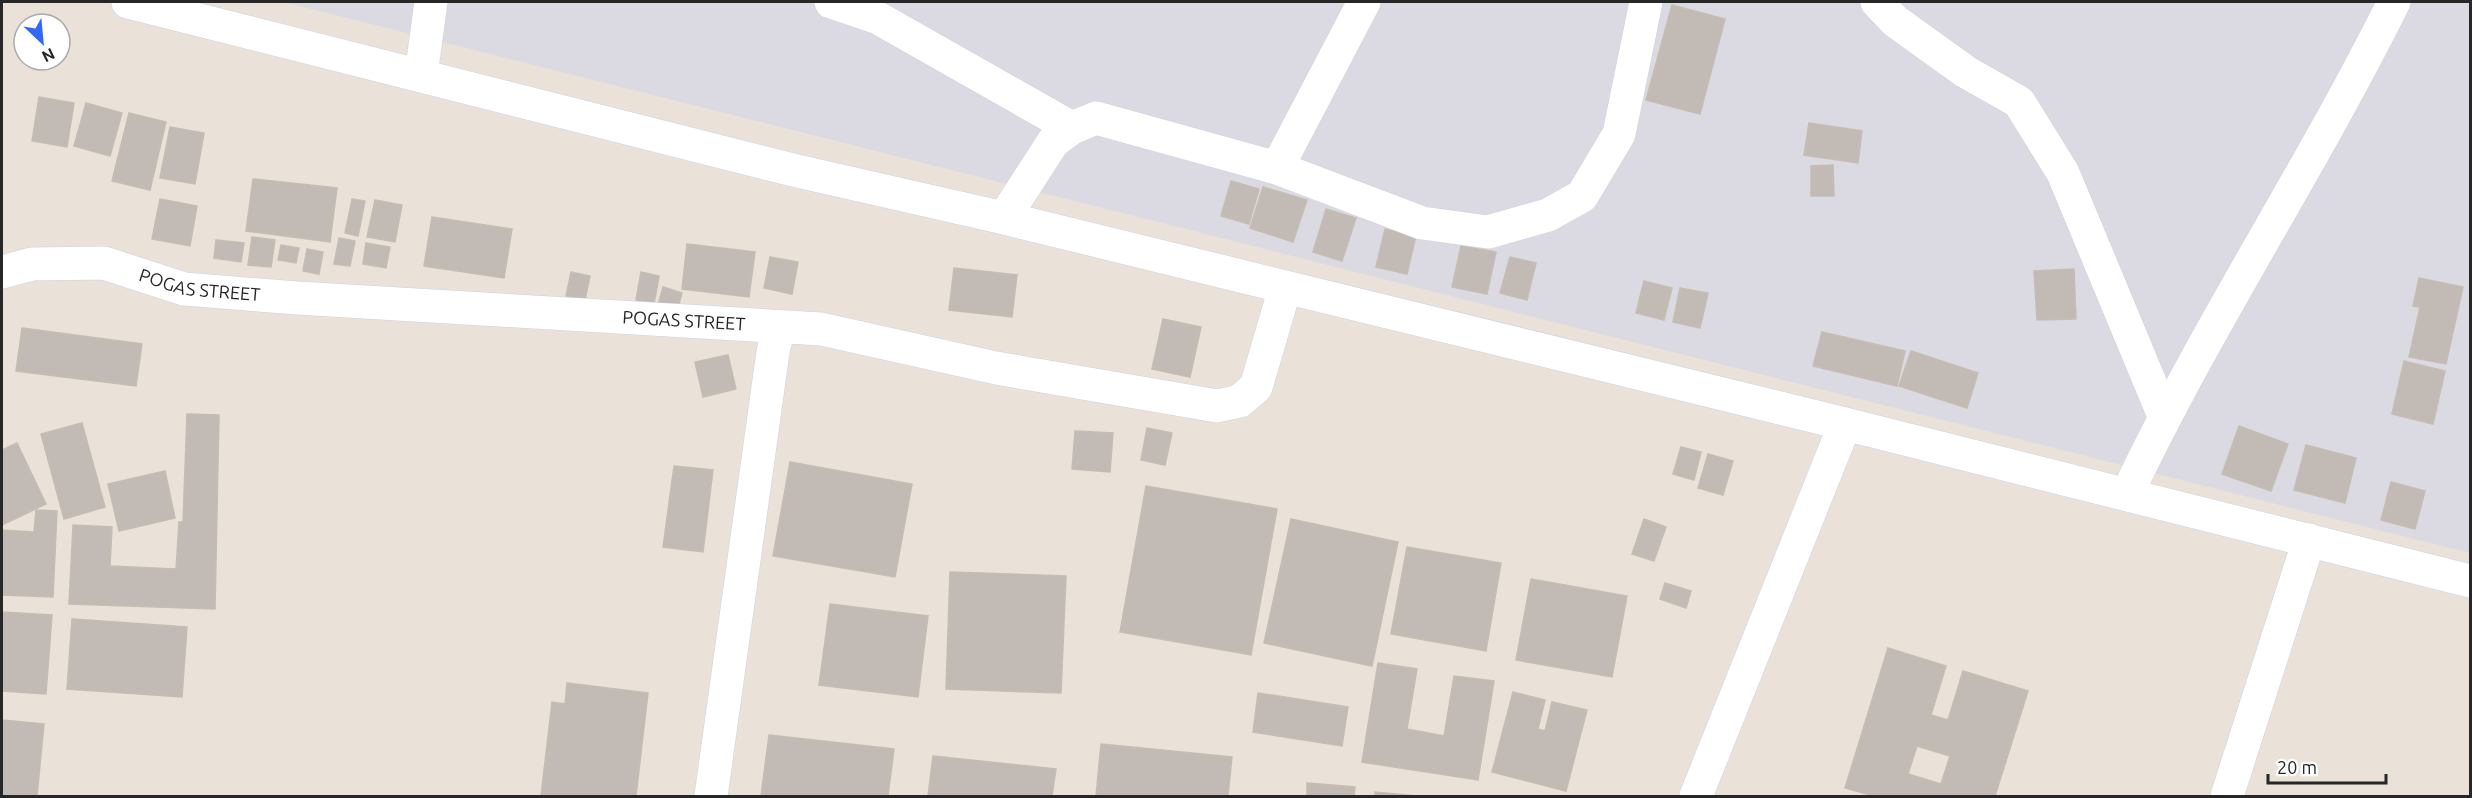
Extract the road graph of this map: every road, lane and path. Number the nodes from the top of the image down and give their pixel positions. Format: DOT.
graph roads {
  1 [pos="128,2"];
  2 [pos="431,2"];
  3 [pos="831,2"];
  4 [pos="1365,2"];
  5 [pos="1646,2"];
  6 [pos="1877,2"];
  7 [pos="2394,2"];
  8 [pos="420,75"];
  9 [pos="1072,128"];
  10 [pos="1277,168"];
  11 [pos="1004,218"];
  12 [pos="2,272"];
  13 [pos="1285,288"];
  14 [pos="779,327"];
  15 [pos="2164,416"];
  16 [pos="1845,424"];
  17 [pos="2127,494"];
  18 [pos="2309,540"];
  19 [pos="2470,581"];
  20 [pos="711,796"];
  21 [pos="1696,796"];
  22 [pos="2227,796"];
  1 -- 8 [label="street"];
  2 -- 8 [label="street"];
  3 -- 9 [label="street"];
  4 -- 10 [label="street"];
  5 -- 10 [label="street"];
  6 -- 15 [label="street"];
  7 -- 15 [label="street"];
  8 -- 11 [label="street"];
  9 -- 10 [label="street"];
  9 -- 11 [label="street"];
  11 -- 13 [label="street"];
  12 -- 14 [label="street, POGAS STREET"];
  13 -- 14 [label="street, POGAS STREET"];
  13 -- 16 [label="street"];
  14 -- 20 [label="street"];
  15 -- 17 [label="street"];
  16 -- 17 [label="street"];
  16 -- 21 [label="street"];
  17 -- 18 [label="street"];
  18 -- 19 [label="street"];
  18 -- 22 [label="street"];
}
